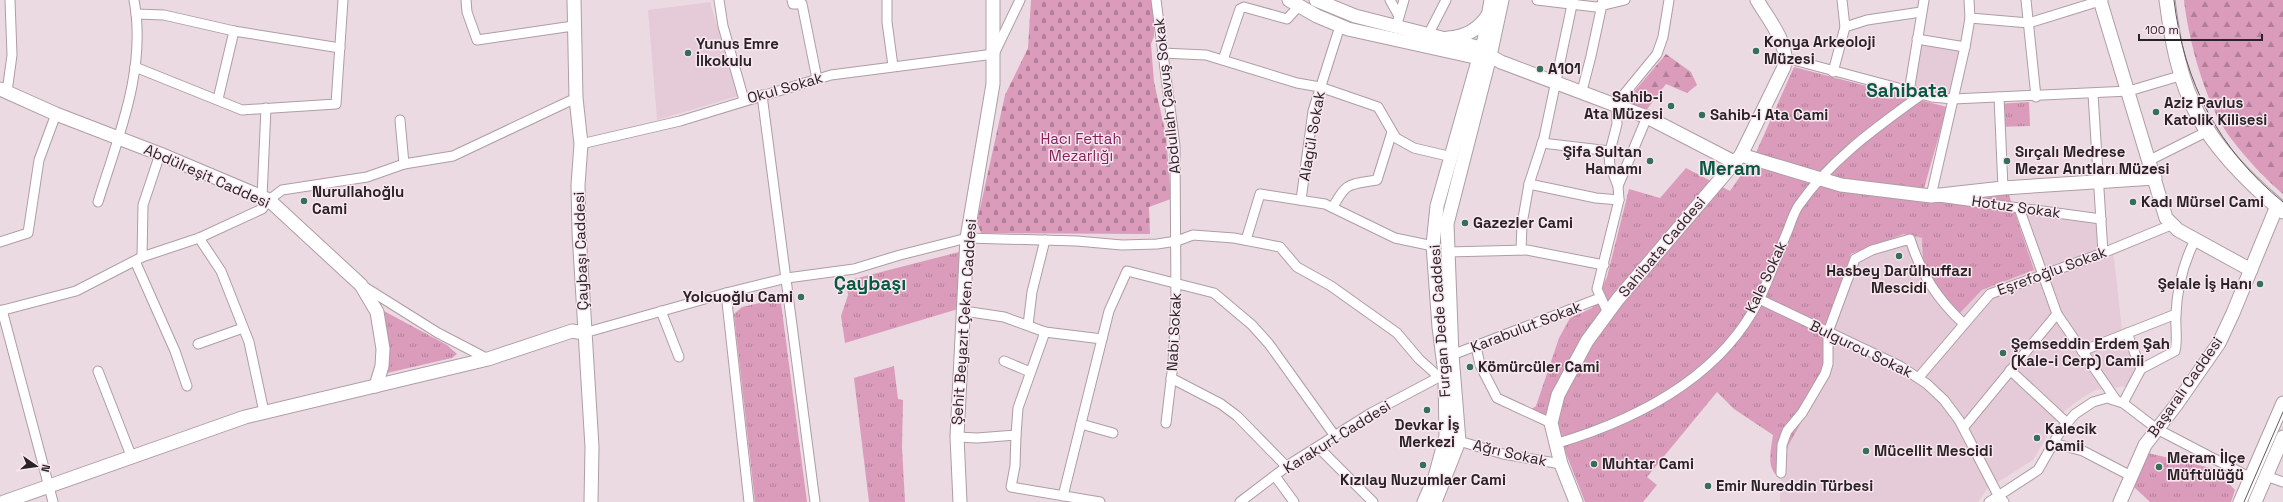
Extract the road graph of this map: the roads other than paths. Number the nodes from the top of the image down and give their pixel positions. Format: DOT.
graph roads {
  1 [pos="10,0"];
  2 [pos="134,0"];
  3 [pos="343,0"];
  4 [pos="466,0"];
  5 [pos="574,0"];
  6 [pos="719,0"];
  7 [pos="792,0"];
  8 [pos="888,0"];
  9 [pos="993,0"];
  10 [pos="1020,0"];
  11 [pos="1156,0"];
  12 [pos="1316,0"];
  13 [pos="1390,0"];
  14 [pos="1404,0"];
  15 [pos="1446,0"];
  16 [pos="1491,0"];
  17 [pos="1502,0"];
  18 [pos="1537,0"];
  19 [pos="1625,0"];
  20 [pos="1669,0"];
  21 [pos="1757,0"];
  22 [pos="1842,0"];
  23 [pos="1924,0"];
  24 [pos="1969,0"];
  25 [pos="2026,0"];
  26 [pos="2101,0"];
  27 [pos="2167,0"];
  28 [pos="1294,3"];
  29 [pos="1572,3"];
  30 [pos="1602,3"];
  31 [pos="1921,12"];
  32 [pos="1489,13"];
  33 [pos="136,14"];
  34 [pos="1970,18"];
  35 [pos="1397,21"];
  36 [pos="2029,23"];
  37 [pos="573,26"];
  38 [pos="1340,26"];
  39 [pos="1845,27"];
  40 [pos="234,31"];
  41 [pos="1428,35"];
  42 [pos="1442,38"];
  43 [pos="1917,39"];
  44 [pos="1965,47"];
  45 [pos="340,48"];
  46 [pos="1162,53"];
  47 [pos="994,54"];
  48 [pos="1483,54"];
  49 [pos="1786,58"];
  50 [pos="1223,60"];
  51 [pos="893,66"];
  52 [pos="135,67"];
  53 [pos="1833,72"];
  54 [pos="2183,75"];
  55 [pos="817,79"];
  56 [pos="1555,81"];
  57 [pos="1320,87"];
  58 [pos="3,90"];
  59 [pos="1582,91"];
  60 [pos="2129,91"];
  61 [pos="1909,92"];
  62 [pos="2093,94"];
  63 [pos="762,95"];
  64 [pos="1921,95"];
  65 [pos="2036,96"];
  66 [pos="1999,97"];
  67 [pos="576,98"];
  68 [pos="1953,99"];
  69 [pos="218,100"];
  70 [pos="744,100"];
  71 [pos="1616,104"];
  72 [pos="266,108"];
  73 [pos="56,114"];
  74 [pos="1647,117"];
  75 [pos="400,120"];
  76 [pos="2208,131"];
  77 [pos="1392,132"];
  78 [pos="118,138"];
  79 [pos="1542,143"];
  80 [pos="581,144"];
  81 [pos="1610,150"];
  82 [pos="160,154"];
  83 [pos="1452,157"];
  84 [pos="1737,159"];
  85 [pos="2150,160"];
  86 [pos="404,164"];
  87 [pos="1819,178"];
  88 [pos="2155,178"];
  89 [pos="2099,180"];
  90 [pos="1529,184"];
  91 [pos="1618,186"];
  92 [pos="2003,188"];
  93 [pos="1931,196"];
  94 [pos="265,199"];
  95 [pos="1301,200"];
  96 [pos="1619,200"];
  97 [pos="98,202"];
  98 [pos="1333,207"];
  99 [pos="2019,208"];
  100 [pos="2281,211"];
  101 [pos="2101,219"];
  102 [pos="2171,225"];
  103 [pos="199,238"];
  104 [pos="967,238"];
  105 [pos="1045,240"];
  106 [pos="1246,240"];
  107 [pos="2195,240"];
  108 [pos="1177,241"];
  109 [pos="0,242"];
  110 [pos="1433,246"];
  111 [pos="1521,250"];
  112 [pos="1448,252"];
  113 [pos="2103,253"];
  114 [pos="139,259"];
  115 [pos="1604,265"];
  116 [pos="2251,270"];
  117 [pos="2043,274"];
  118 [pos="787,278"];
  119 [pos="1176,284"];
  120 [pos="361,285"];
  121 [pos="726,293"];
  122 [pos="1600,298"];
  123 [pos="1759,299"];
  124 [pos="1,311"];
  125 [pos="661,311"];
  126 [pos="964,311"];
  127 [pos="1608,313"];
  128 [pos="2057,314"];
  129 [pos="2176,314"];
  130 [pos="1964,324"];
  131 [pos="1028,325"];
  132 [pos="243,328"];
  133 [pos="1045,332"];
  134 [pos="1828,332"];
  135 [pos="584,333"];
  136 [pos="2127,334"];
  137 [pos="1102,339"];
  138 [pos="198,344"];
  139 [pos="1476,346"];
  140 [pos="2082,351"];
  141 [pos="1452,355"];
  142 [pos="679,356"];
  143 [pos="488,359"];
  144 [pos="1004,361"];
  145 [pos="2141,369"];
  146 [pos="2010,370"];
  147 [pos="98,371"];
  148 [pos="1030,372"];
  149 [pos="1442,376"];
  150 [pos="1171,378"];
  151 [pos="1919,378"];
  152 [pos="187,386"];
  153 [pos="376,386"];
  154 [pos="2119,402"];
  155 [pos="2283,403"];
  156 [pos="264,412"];
  157 [pos="2066,422"];
  158 [pos="1166,423"];
  159 [pos="1550,423"];
  160 [pos="1081,424"];
  161 [pos="1964,427"];
  162 [pos="2157,429"];
  163 [pos="1113,433"];
  164 [pos="1016,435"];
  165 [pos="1335,436"];
  166 [pos="957,437"];
  167 [pos="2283,437"];
  168 [pos="1458,441"];
  169 [pos="2053,443"];
  170 [pos="1555,444"];
  171 [pos="1318,447"];
  172 [pos="132,458"];
  173 [pos="1561,464"];
  174 [pos="1287,467"];
  175 [pos="1781,473"];
  176 [pos="1275,476"];
  177 [pos="2131,476"];
  178 [pos="2266,476"];
  179 [pos="2251,478"];
  180 [pos="2283,482"];
  181 [pos="49,486"];
  182 [pos="1063,496"];
  183 [pos="2001,499"];
  184 [pos="1242,501"];
  185 [pos="4,502"];
  186 [pos="53,502"];
  187 [pos="591,502"];
  188 [pos="749,502"];
  189 [pos="815,502"];
  190 [pos="960,502"];
  191 [pos="1100,502"];
  192 [pos="1294,502"];
  193 [pos="1373,502"];
  194 [pos="1424,502"];
  195 [pos="1436,502"];
  196 [pos="1576,502"];
  197 [pos="1989,502"];
  198 [pos="2120,502"];
  199 [pos="2240,502"];
  200 [pos="2255,502"];
  1 -- 58 [label="street"];
  2 -- 33 [label="street"];
  3 -- 45 [label="street"];
  4 -- 37 [label="street"];
  5 -- 37 [label="street, Çaybaşı Caddesi"];
  6 -- 70 [label="street"];
  7 -- 55 [label="street"];
  8 -- 51 [label="street"];
  9 -- 47 [label="street, Şehit Beyazıt Çeken Caddesi"];
  10 -- 47 [label="street"];
  11 -- 46 [label="street, Abdullah Çavuş Sokak"];
  12 -- 35 [label="street"];
  13 -- 35 [label="street"];
  14 -- 35 [label="street"];
  15 -- 41 [label="street"];
  16 -- 32 [label="street, Furgan Dede Caddesi"];
  17 -- 48 [label="street, Furgan Dede Caddesi"];
  18 -- 29 [label="street"];
  19 -- 30 [label="street"];
  20 -- 71 [label="street"];
  21 -- 49 [label="street"];
  22 -- 39 [label="street"];
  23 -- 31 [label="street"];
  24 -- 34 [label="street"];
  25 -- 36 [label="street"];
  26 -- 36 [label="street"];
  26 -- 60 [label="street"];
  27 -- 54 [label="main road"];
  28 -- 38 [label="street"];
  28 -- 50 [label="street"];
  29 -- 30 [label="street"];
  29 -- 56 [label="street"];
  30 -- 59 [label="street"];
  31 -- 39 [label="street"];
  31 -- 43 [label="street"];
  32 -- 42 [label="street"];
  32 -- 48 [label="street, Furgan Dede Caddesi"];
  33 -- 40 [label="street"];
  33 -- 52 [label="street"];
  34 -- 36 [label="street"];
  34 -- 44 [label="street"];
  35 -- 41 [label="street"];
  36 -- 65 [label="street"];
  37 -- 67 [label="street, Çaybaşı Caddesi"];
  38 -- 48 [label="street"];
  38 -- 57 [label="street, Alagül Sokak"];
  39 -- 53 [label="street"];
  40 -- 45 [label="street"];
  40 -- 69 [label="street"];
  41 -- 42 [label="street"];
  42 -- 48 [label="street"];
  43 -- 44 [label="street"];
  43 -- 61 [label="street"];
  44 -- 68 [label="street"];
  45 -- 72 [label="street"];
  46 -- 50 [label="street"];
  46 -- 108 [label="street, Abdullah Çavuş Sokak"];
  47 -- 51 [label="street, Okul Sokak"];
  47 -- 104 [label="street, Şehit Beyazıt Çeken Caddesi"];
  48 -- 56 [label="street"];
  48 -- 83 [label="street, Furgan Dede Caddesi"];
  48 -- 112 [label="street, Furgan Dede Caddesi"];
  49 -- 53 [label="street"];
  49 -- 84 [label="street, Sahibata Caddesi"];
  50 -- 57 [label="street"];
  51 -- 55 [label="street, Okul Sokak"];
  52 -- 69 [label="street"];
  52 -- 78 [label="street"];
  53 -- 61 [label="street"];
  54 -- 60 [label="street"];
  54 -- 76 [label="main road"];
  55 -- 63 [label="street, Okul Sokak"];
  56 -- 59 [label="street"];
  56 -- 79 [label="street"];
  57 -- 77 [label="street"];
  57 -- 95 [label="street, Alagül Sokak"];
  58 -- 73 [label="street, Abdülreşit Caddesi"];
  59 -- 71 [label="street"];
  60 -- 62 [label="street"];
  60 -- 85 [label="street"];
  61 -- 64 [label="street"];
  62 -- 65 [label="street"];
  62 -- 89 [label="street"];
  63 -- 70 [label="street, Okul Sokak"];
  63 -- 118 [label="street"];
  64 -- 68 [label="street"];
  64 -- 87 [label="street, Kale Sokak"];
  65 -- 66 [label="street"];
  66 -- 68 [label="street"];
  66 -- 92 [label="street"];
  67 -- 80 [label="street, Çaybaşı Caddesi"];
  67 -- 86 [label="street"];
  68 -- 93 [label="street"];
  69 -- 72 [label="street"];
  70 -- 80 [label="street, Okul Sokak"];
  71 -- 74 [label="street"];
  71 -- 81 [label="street"];
  72 -- 94 [label="street"];
  73 -- 78 [label="street, Abdülreşit Caddesi"];
  73 -- 109 [label="street"];
  74 -- 84 [label="street"];
  74 -- 91 [label="street"];
  75 -- 86 [label="street"];
  76 -- 85 [label="street"];
  76 -- 100 [label="main road"];
  77 -- 83 [label="street"];
  77 -- 98 [label="street"];
  78 -- 82 [label="street, Abdülreşit Caddesi"];
  78 -- 97 [label="street"];
  79 -- 81 [label="street"];
  79 -- 90 [label="street"];
  80 -- 135 [label="street, Çaybaşı Caddesi"];
  81 -- 91 [label="street"];
  82 -- 94 [label="street, Abdülreşit Caddesi"];
  82 -- 114 [label="street"];
  83 -- 110 [label="street, Furgan Dede Caddesi"];
  84 -- 87 [label="street"];
  84 -- 127 [label="street, Sahibata Caddesi"];
  85 -- 88 [label="street"];
  86 -- 94 [label="street"];
  87 -- 93 [label="street"];
  87 -- 123 [label="street, Kale Sokak"];
  88 -- 89 [label="street"];
  88 -- 102 [label="street"];
  89 -- 92 [label="street"];
  89 -- 101 [label="street"];
  90 -- 96 [label="street"];
  90 -- 111 [label="street"];
  91 -- 96 [label="street"];
  92 -- 93 [label="street"];
  93 -- 99 [label="street, Hotuz Sokak"];
  94 -- 103 [label="street"];
  94 -- 120 [label="street, Abdülreşit Caddesi"];
  95 -- 98 [label="street"];
  95 -- 106 [label="street"];
  96 -- 115 [label="street"];
  98 -- 110 [label="street"];
  99 -- 101 [label="street, Hotuz Sokak"];
  99 -- 117 [label="street"];
  100 -- 116 [label="street, Başaralı Caddesi"];
  101 -- 113 [label="street"];
  102 -- 107 [label="street"];
  102 -- 113 [label="street, Eşrefoğlu Sokak"];
  103 -- 114 [label="street"];
  103 -- 132 [label="street"];
  104 -- 105 [label="street"];
  104 -- 118 [label="street"];
  104 -- 126 [label="street, Şehit Beyazıt Çeken Caddesi"];
  105 -- 108 [label="street"];
  105 -- 131 [label="street"];
  106 -- 108 [label="street"];
  106 -- 149 [label="street"];
  107 -- 116 [label="street"];
  107 -- 129 [label="street"];
  108 -- 119 [label="street, Nabi Sokak"];
  110 -- 149 [label="street, Furgan Dede Caddesi"];
  111 -- 112 [label="street"];
  111 -- 115 [label="street"];
  112 -- 141 [label="street, Furgan Dede Caddesi"];
  113 -- 117 [label="street, Eşrefoğlu Sokak"];
  114 -- 124 [label="street"];
  114 -- 152 [label="street"];
  115 -- 122 [label="street"];
  116 -- 162 [label="street, Başaralı Caddesi"];
  117 -- 128 [label="street"];
  117 -- 130 [label="street, Eşrefoğlu Sokak"];
  118 -- 121 [label="street"];
  118 -- 189 [label="street"];
  119 -- 137 [label="street"];
  119 -- 150 [label="street, Nabi Sokak"];
  119 -- 165 [label="street"];
  120 -- 143 [label="street"];
  120 -- 153 [label="street, Abdülreşit Caddesi"];
  121 -- 125 [label="street"];
  121 -- 188 [label="street"];
  122 -- 127 [label="street"];
  122 -- 139 [label="street, Karabulut Sokak"];
  123 -- 134 [label="street, Bulgurcu Sokak"];
  123 -- 170 [label="street, Kale Sokak"];
  124 -- 181 [label="street"];
  125 -- 135 [label="street"];
  125 -- 142 [label="street"];
  126 -- 131 [label="street"];
  126 -- 166 [label="street, Şehit Beyazıt Çeken Caddesi"];
  127 -- 159 [label="street, Sahibata Caddesi"];
  128 -- 140 [label="street"];
  128 -- 146 [label="street"];
  129 -- 136 [label="street"];
  129 -- 145 [label="street"];
  130 -- 134 [label="street"];
  130 -- 151 [label="street, Eşrefoğlu Sokak"];
  131 -- 133 [label="street"];
  132 -- 138 [label="street"];
  132 -- 156 [label="street"];
  133 -- 137 [label="street"];
  133 -- 148 [label="street"];
  134 -- 151 [label="street, Bulgurcu Sokak"];
  134 -- 175 [label="street"];
  135 -- 143 [label="street"];
  135 -- 187 [label="street, Çaybaşı Caddesi"];
  136 -- 140 [label="street"];
  136 -- 145 [label="street"];
  137 -- 160 [label="street"];
  139 -- 141 [label="street, Karabulut Sokak"];
  139 -- 159 [label="street"];
  140 -- 154 [label="street"];
  141 -- 168 [label="street, Furgan Dede Caddesi"];
  143 -- 153 [label="street"];
  144 -- 148 [label="street"];
  145 -- 154 [label="street"];
  146 -- 157 [label="street"];
  146 -- 161 [label="street"];
  147 -- 172 [label="street"];
  148 -- 164 [label="street"];
  149 -- 165 [label="street, Karakurt Caddesi"];
  149 -- 194 [label="street, Furgan Dede Caddesi"];
  150 -- 158 [label="street, Nabi Sokak"];
  150 -- 174 [label="street"];
  151 -- 161 [label="street, Bulgurcu Sokak"];
  153 -- 156 [label="street"];
  154 -- 157 [label="street"];
  154 -- 162 [label="street"];
  155 -- 179 [label="street"];
  156 -- 172 [label="street"];
  157 -- 169 [label="street"];
  159 -- 170 [label="street, Sahibata Caddesi"];
  160 -- 163 [label="street"];
  160 -- 182 [label="street"];
  161 -- 183 [label="street, Bulgurcu Sokak"];
  162 -- 177 [label="street, Başaralı Caddesi"];
  162 -- 179 [label="street"];
  164 -- 166 [label="street"];
  164 -- 182 [label="street"];
  165 -- 171 [label="street, Karakurt Caddesi"];
  166 -- 190 [label="street, Şehit Beyazıt Çeken Caddesi"];
  167 -- 178 [label="street"];
  168 -- 173 [label="street, Ağrı Sokak"];
  168 -- 195 [label="street, Furgan Dede Caddesi"];
  169 -- 177 [label="street"];
  169 -- 183 [label="street"];
  170 -- 173 [label="street, Sahibata Caddesi"];
  171 -- 174 [label="street, Karakurt Caddesi"];
  171 -- 193 [label="street"];
  172 -- 181 [label="street"];
  173 -- 196 [label="street, Sahibata Caddesi"];
  174 -- 176 [label="street, Karakurt Caddesi"];
  176 -- 184 [label="street, Karakurt Caddesi"];
  176 -- 192 [label="street"];
  177 -- 198 [label="street, Başaralı Caddesi"];
  178 -- 180 [label="street"];
  178 -- 200 [label="street"];
  179 -- 199 [label="street"];
  181 -- 185 [label="street"];
  181 -- 186 [label="street"];
  182 -- 191 [label="street"];
  183 -- 197 [label="street"];
}
